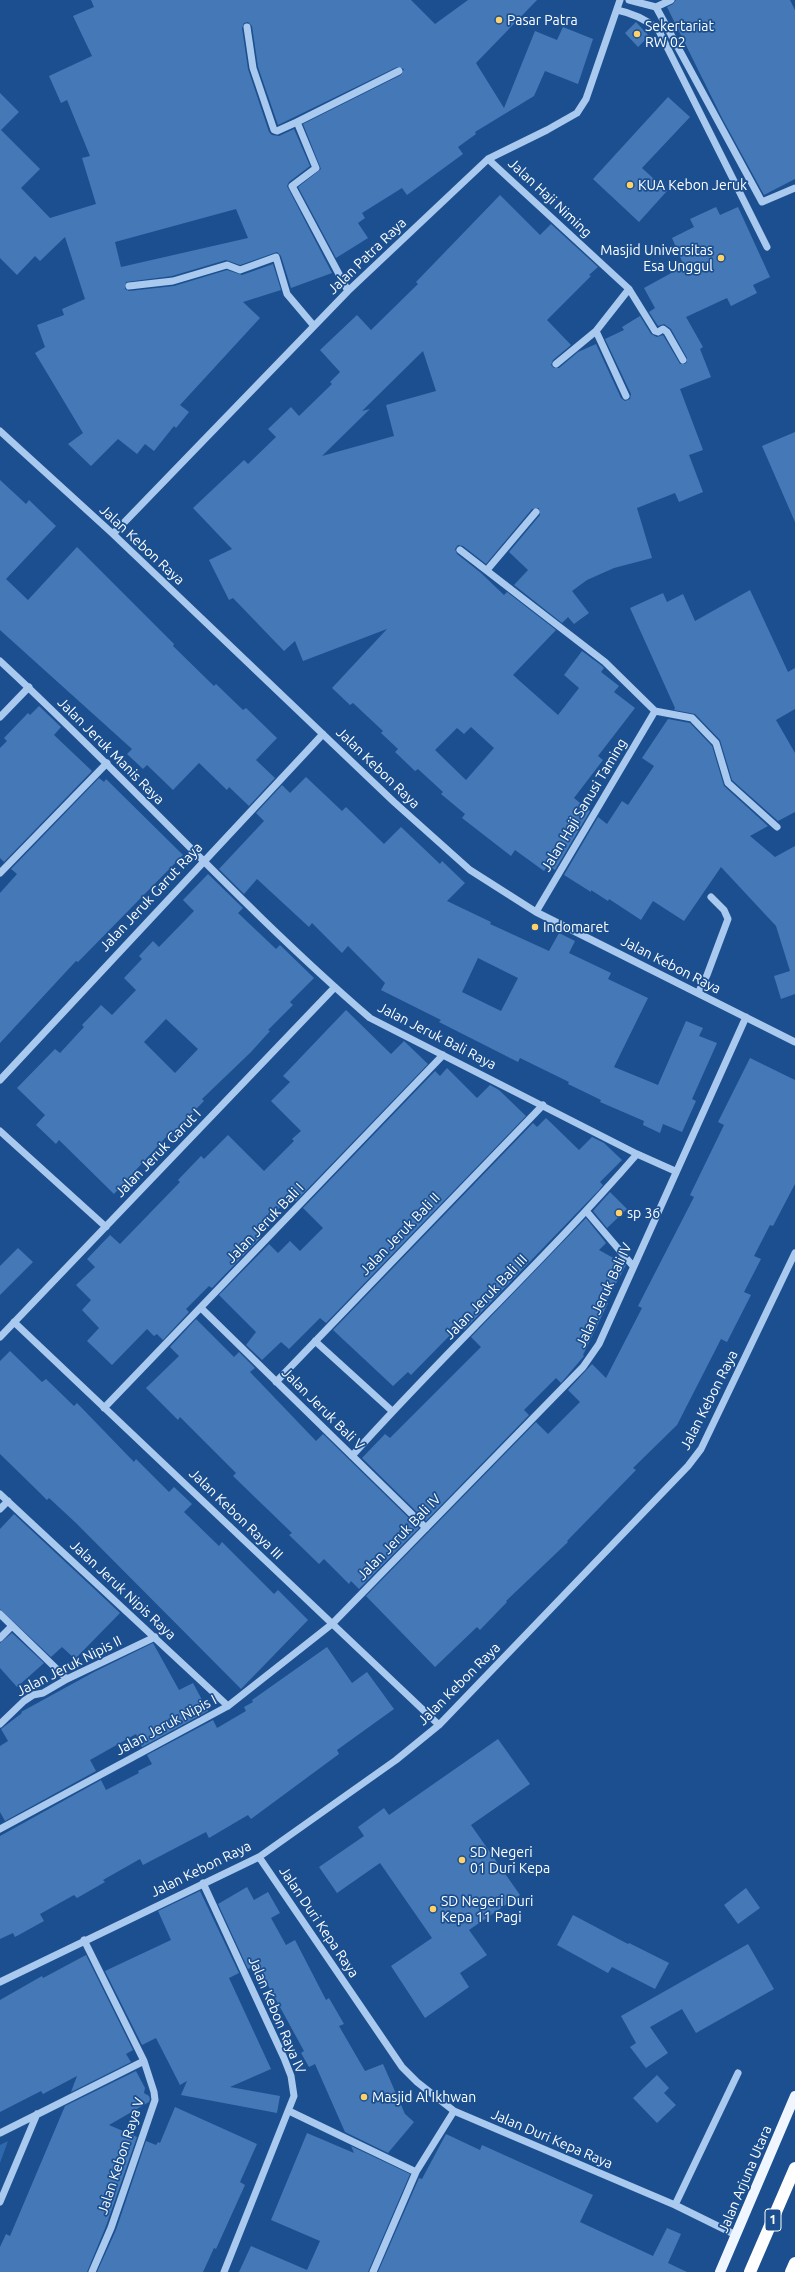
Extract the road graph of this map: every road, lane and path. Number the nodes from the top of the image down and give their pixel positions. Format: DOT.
graph roads {
  1 [pos="620,0"];
  2 [pos="629,0"];
  3 [pos="670,0"];
  4 [pos="656,7"];
  5 [pos="617,10"];
  6 [pos="248,27"];
  7 [pos="399,71"];
  8 [pos="297,122"];
  9 [pos="488,159"];
  10 [pos="795,188"];
  11 [pos="767,247"];
  12 [pos="129,286"];
  13 [pos="629,289"];
  14 [pos="348,291"];
  15 [pos="314,326"];
  16 [pos="596,331"];
  17 [pos="683,360"];
  18 [pos="556,364"];
  19 [pos="626,396"];
  20 [pos="0,431"];
  21 [pos="536,512"];
  22 [pos="112,534"];
  23 [pos="460,550"];
  24 [pos="487,570"];
  25 [pos="0,660"];
  26 [pos="29,687"];
  27 [pos="655,711"];
  28 [pos="0,717"];
  29 [pos="323,734"];
  30 [pos="107,764"];
  31 [pos="776,827"];
  32 [pos="202,861"];
  33 [pos="0,873"];
  34 [pos="712,896"];
  35 [pos="536,912"];
  36 [pos="335,987"];
  37 [pos="698,993"];
  38 [pos="746,1017"];
  39 [pos="795,1042"];
  40 [pos="443,1055"];
  41 [pos="0,1080"];
  42 [pos="543,1105"];
  43 [pos="0,1131"];
  44 [pos="637,1154"];
  45 [pos="676,1171"];
  46 [pos="587,1212"];
  47 [pos="106,1227"];
  48 [pos="795,1253"];
  49 [pos="633,1266"];
  50 [pos="201,1308"];
  51 [pos="14,1322"];
  52 [pos="0,1337"];
  53 [pos="315,1341"];
  54 [pos="276,1382"];
  55 [pos="104,1408"];
  56 [pos="392,1411"];
  57 [pos="352,1456"];
  58 [pos="0,1494"];
  59 [pos="8,1501"];
  60 [pos="0,1509"];
  61 [pos="426,1528"];
  62 [pos="0,1614"];
  63 [pos="332,1624"];
  64 [pos="12,1626"];
  65 [pos="154,1637"];
  66 [pos="0,1638"];
  67 [pos="67,1679"];
  68 [pos="228,1706"];
  69 [pos="0,1724"];
  70 [pos="439,1725"];
  71 [pos="0,1829"];
  72 [pos="259,1857"];
  73 [pos="203,1884"];
  74 [pos="84,1940"];
  75 [pos="0,1982"];
  76 [pos="144,2061"];
  77 [pos="738,2073"];
  78 [pos="795,2096"];
  79 [pos="289,2111"];
  80 [pos="453,2112"];
  81 [pos="37,2114"];
  82 [pos="0,2133"];
  83 [pos="795,2168"];
  84 [pos="416,2172"];
  85 [pos="0,2202"];
  86 [pos="675,2205"];
  87 [pos="736,2235"];
  88 [pos="795,2263"];
  89 [pos="92,2272"];
  90 [pos="224,2272"];
  91 [pos="373,2272"];
  92 [pos="720,2272"];
  93 [pos="750,2272"];
  94 [pos="791,2272"];
  1 -- 5 [label="street, Jalan Patra Raya"];
  2 -- 4 [label="street"];
  3 -- 4 [label="street"];
  4 -- 10 [label="street"];
  5 -- 9 [label="street, Jalan Patra Raya"];
  5 -- 11 [label="street"];
  6 -- 8 [label="street"];
  7 -- 8 [label="street"];
  8 -- 14 [label="street"];
  9 -- 13 [label="street, Jalan Haji Niming"];
  9 -- 14 [label="street, Jalan Patra Raya"];
  12 -- 15 [label="street"];
  13 -- 16 [label="street"];
  13 -- 17 [label="street, Jalan Haji Niming"];
  14 -- 15 [label="street, Jalan Patra Raya"];
  15 -- 22 [label="street, Jalan Patra Raya"];
  16 -- 18 [label="street"];
  16 -- 19 [label="street"];
  20 -- 22 [label="street, Jalan Kebon Raya"];
  21 -- 24 [label="street"];
  22 -- 29 [label="street, Jalan Kebon Raya"];
  23 -- 24 [label="street"];
  24 -- 27 [label="street"];
  25 -- 26 [label="street, Jalan Jeruk Manis Raya"];
  26 -- 28 [label="street"];
  26 -- 30 [label="street, Jalan Jeruk Manis Raya"];
  27 -- 31 [label="street"];
  27 -- 35 [label="street, Jalan Haji Sanusi Taming"];
  29 -- 32 [label="street, Jalan Jeruk Garut Raya"];
  29 -- 35 [label="street, Jalan Kebon Raya"];
  30 -- 32 [label="street, Jalan Jeruk Manis Raya"];
  30 -- 33 [label="street"];
  32 -- 36 [label="street, Jalan Jeruk Bali Raya"];
  32 -- 41 [label="street, Jalan Jeruk Garut Raya"];
  34 -- 37 [label="street"];
  35 -- 37 [label="street, Jalan Kebon Raya"];
  36 -- 40 [label="street, Jalan Jeruk Bali Raya"];
  36 -- 47 [label="street, Jalan Jeruk Garut I"];
  37 -- 38 [label="street, Jalan Kebon Raya"];
  38 -- 39 [label="street, Jalan Kebon Raya"];
  38 -- 45 [label="street, Jalan Jeruk Bali IV"];
  40 -- 42 [label="street, Jalan Jeruk Bali Raya"];
  40 -- 50 [label="street, Jalan Jeruk Bali I"];
  42 -- 44 [label="street, Jalan Jeruk Bali Raya"];
  42 -- 53 [label="street, Jalan Jeruk Bali II"];
  43 -- 47 [label="street"];
  44 -- 45 [label="street, Jalan Jeruk Bali Raya"];
  44 -- 46 [label="street, Jalan Jeruk Bali III"];
  45 -- 49 [label="street, Jalan Jeruk Bali IV"];
  46 -- 49 [label="street"];
  46 -- 56 [label="street, Jalan Jeruk Bali III"];
  47 -- 51 [label="street, Jalan Jeruk Garut I"];
  48 -- 70 [label="street, Jalan Kebon Raya"];
  49 -- 61 [label="street, Jalan Jeruk Bali IV"];
  50 -- 54 [label="street, Jalan Jeruk Bali V"];
  50 -- 55 [label="street, Jalan Jeruk Bali I"];
  51 -- 52 [label="street, Jalan Jeruk Garut I"];
  51 -- 55 [label="street, Jalan Kebon Raya III"];
  53 -- 54 [label="street, Jalan Jeruk Bali II"];
  53 -- 56 [label="street"];
  54 -- 57 [label="street, Jalan Jeruk Bali V"];
  55 -- 63 [label="street, Jalan Kebon Raya III"];
  56 -- 57 [label="street, Jalan Jeruk Bali III"];
  57 -- 61 [label="street, Jalan Jeruk Bali V"];
  58 -- 59 [label="street, Jalan Jeruk Nipis Raya"];
  59 -- 60 [label="street"];
  59 -- 65 [label="street, Jalan Jeruk Nipis Raya"];
  61 -- 63 [label="street, Jalan Jeruk Bali IV"];
  62 -- 64 [label="street"];
  63 -- 68 [label="street, Jalan Jeruk Nipis I"];
  63 -- 70 [label="street, Jalan Kebon Raya III"];
  64 -- 66 [label="street"];
  64 -- 67 [label="street"];
  65 -- 67 [label="street, Jalan Jeruk Nipis II"];
  65 -- 68 [label="street, Jalan Jeruk Nipis Raya"];
  67 -- 69 [label="street, Jalan Jeruk Nipis II"];
  68 -- 71 [label="street, Jalan Jeruk Nipis I"];
  70 -- 72 [label="street, Jalan Kebon Raya"];
  72 -- 73 [label="street, Jalan Kebon Raya"];
  72 -- 80 [label="street, Jalan Duri Kepa Raya"];
  73 -- 74 [label="street, Jalan Kebon Raya"];
  73 -- 79 [label="street, Jalan Kebon Raya IV"];
  74 -- 75 [label="street, Jalan Kebon Raya"];
  74 -- 76 [label="street, Jalan Kebon Raya V"];
  76 -- 81 [label="street"];
  76 -- 89 [label="street, Jalan Kebon Raya V"];
  77 -- 86 [label="street"];
  78 -- 87 [label="main road, Jalan Arjuna Utara"];
  79 -- 84 [label="street"];
  79 -- 90 [label="street, Jalan Kebon Raya IV"];
  80 -- 84 [label="street"];
  80 -- 86 [label="street, Jalan Duri Kepa Raya"];
  81 -- 82 [label="street"];
  81 -- 85 [label="street"];
  83 -- 93 [label="highway, 1"];
  84 -- 91 [label="street"];
  86 -- 87 [label="street, Jalan Duri Kepa Raya"];
  87 -- 92 [label="main road, Jalan Arjuna Utara"];
  88 -- 94 [label="highway"];
}
